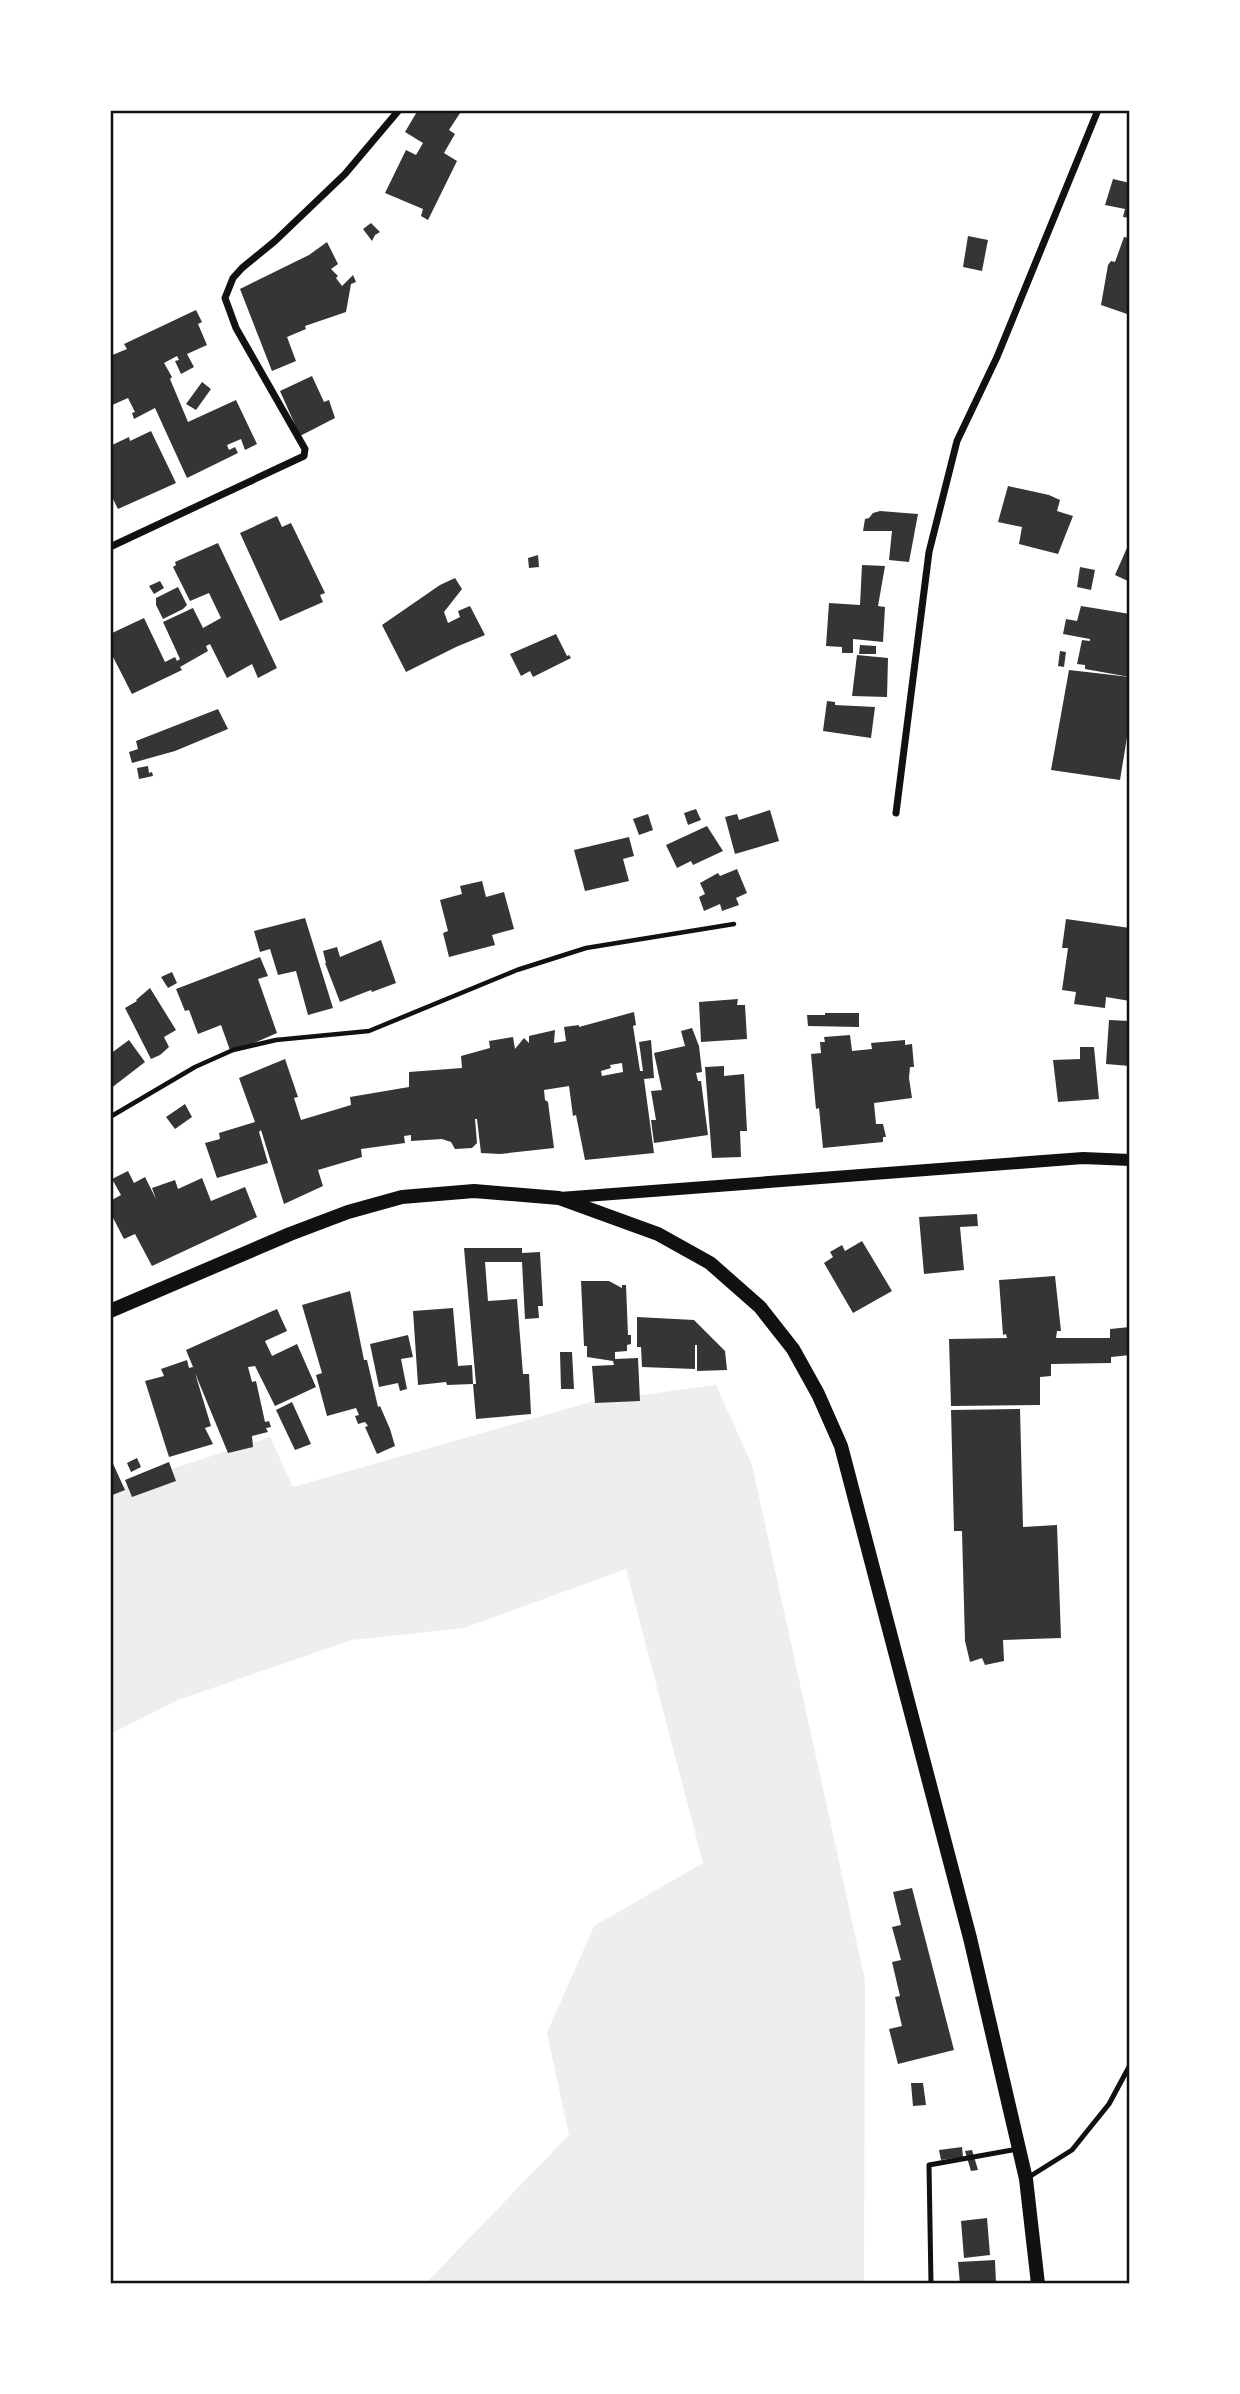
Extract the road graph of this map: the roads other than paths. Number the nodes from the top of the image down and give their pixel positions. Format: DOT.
graph roads {
  1 [pos="398,110"];
  2 [pos="1098,110"];
  3 [pos="110,547"];
  4 [pos="896,813"];
  5 [pos="1129,1158"];
  6 [pos="559,1198"];
  7 [pos="110,1311"];
  8 [pos="1130,2065"];
  9 [pos="1018,2149"];
  10 [pos="1026,2179"];
  11 [pos="931,2284"];
  12 [pos="1038,2284"];
  1 -- 3 [label="street"];
  2 -- 4 [label="street"];
  5 -- 6 [label="street"];
  6 -- 7 [label="main road"];
  6 -- 9 [label="main road"];
  8 -- 10 [label="lane"];
  9 -- 10 [label="main road"];
  9 -- 11 [label="lane"];
  10 -- 12 [label="main road"];
}
